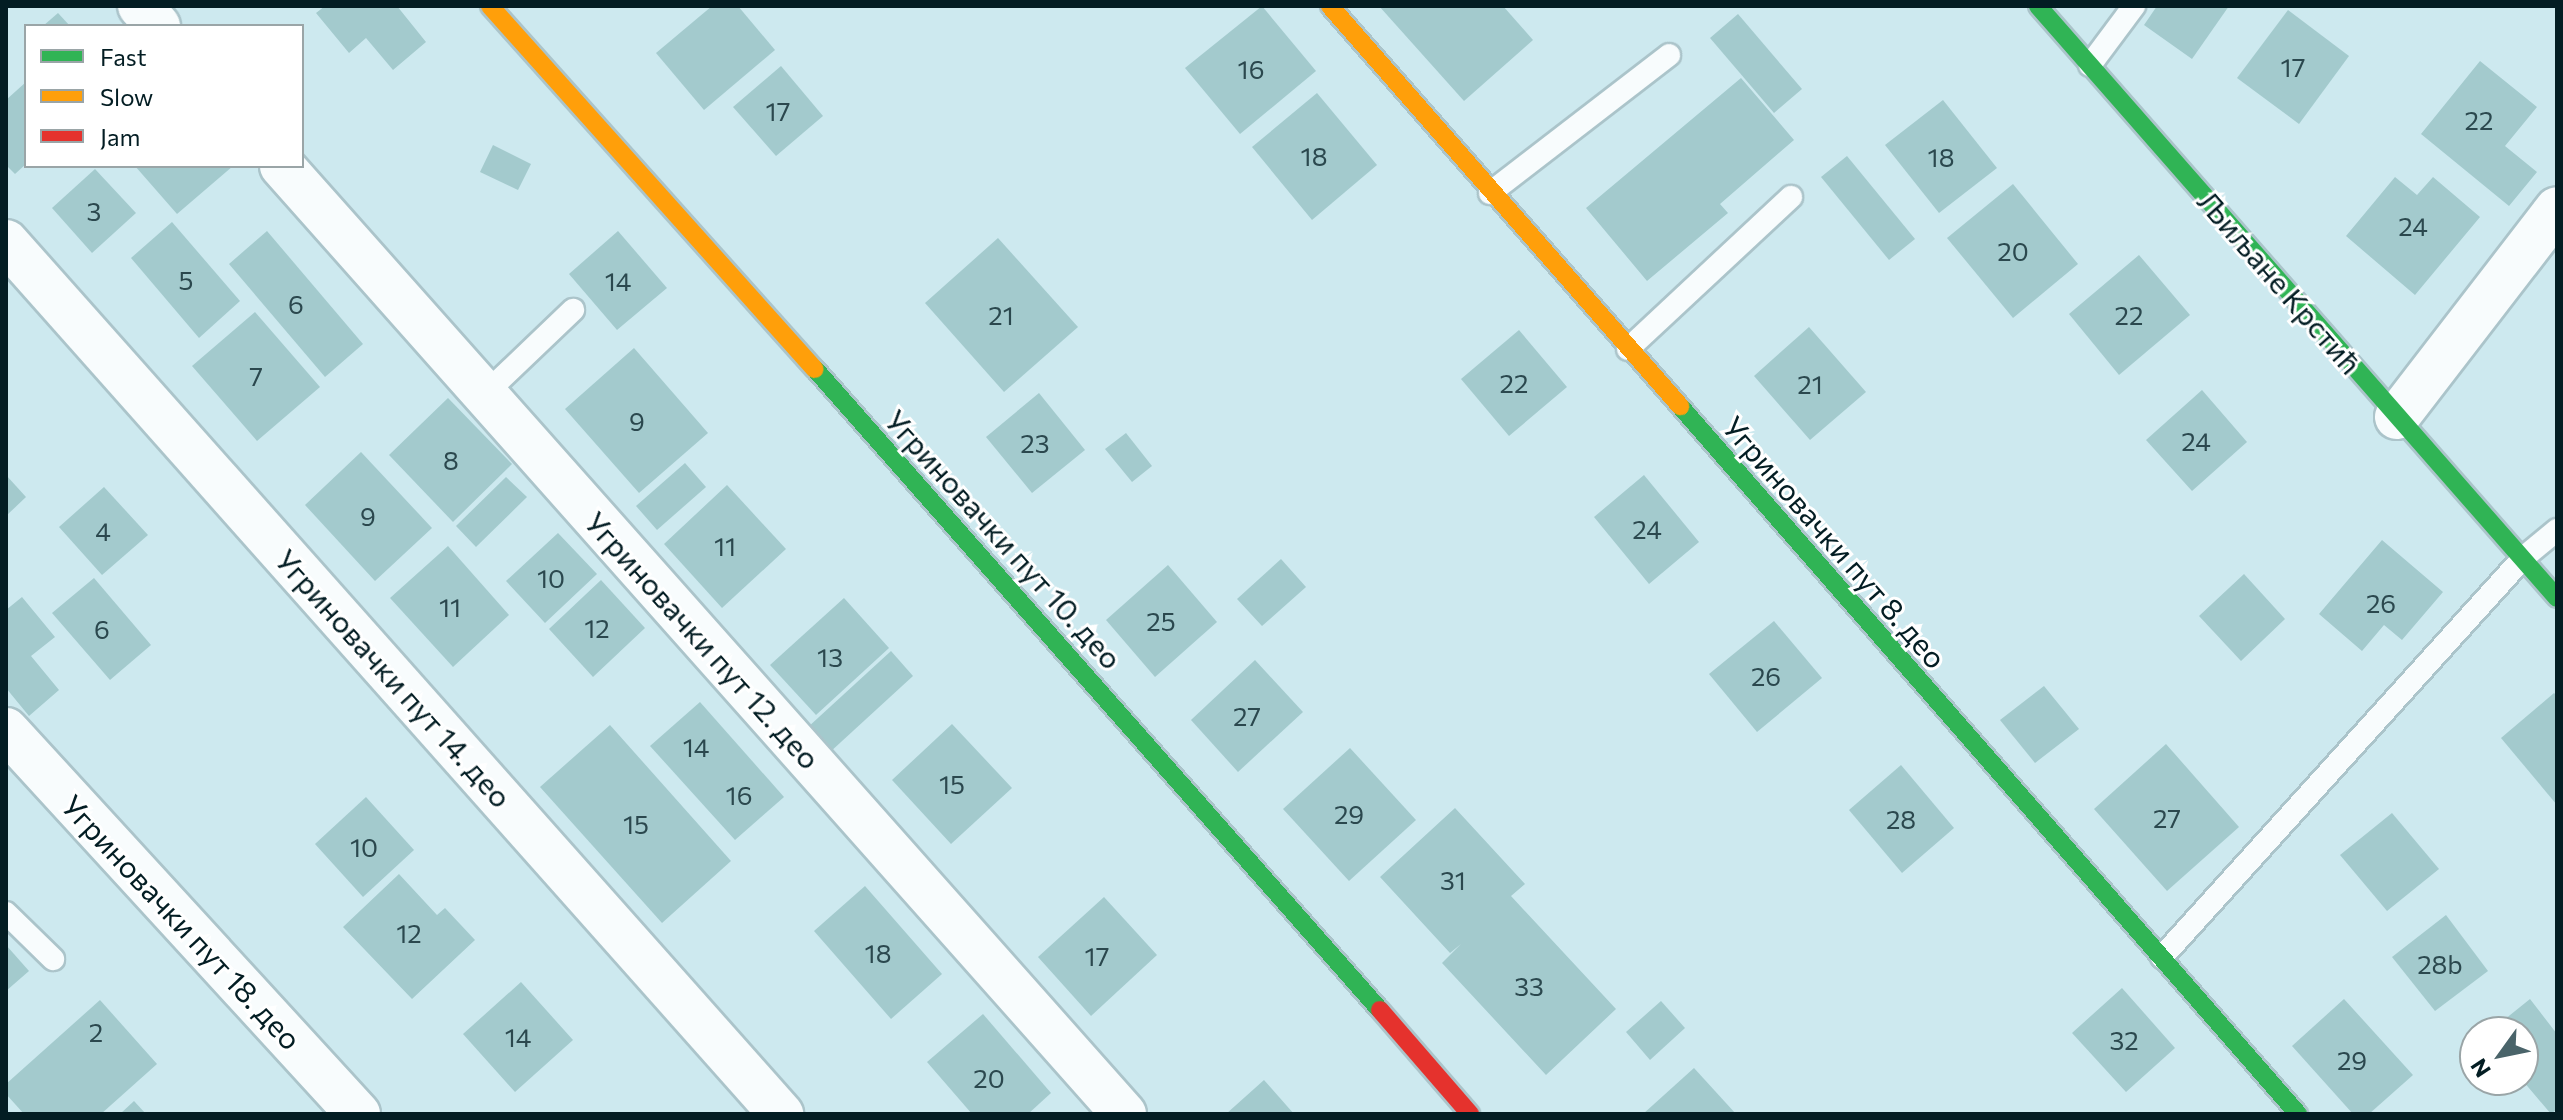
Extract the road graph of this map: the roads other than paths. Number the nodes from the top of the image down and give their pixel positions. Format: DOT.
graph roads {
  1 [pos="140,6"];
  2 [pos="490,6"];
  3 [pos="1330,6"];
  4 [pos="2038,6"];
  5 [pos="2134,6"];
  6 [pos="156,24"];
  7 [pos="1669,55"];
  8 [pos="2090,65"];
  9 [pos="284,168"];
  10 [pos="1490,193"];
  11 [pos="1791,197"];
  12 [pos="2557,209"];
  13 [pos="6,242"];
  14 [pos="573,310"];
  15 [pos="1628,349"];
  16 [pos="485,394"];
  17 [pos="2397,417"];
  18 [pos="2557,530"];
  19 [pos="2523,558"];
  20 [pos="2557,598"];
  21 [pos="6,730"];
  22 [pos="6,913"];
  23 [pos="2162,957"];
  24 [pos="53,959"];
  25 [pos="358,1114"];
  26 [pos="781,1114"];
  27 [pos="1124,1114"];
  28 [pos="1470,1114"];
  29 [pos="2298,1114"];
  1 -- 6 [label="street"];
  2 -- 28 [label="street, Угриновачки пут 10. део"];
  3 -- 10 [label="street, Угриновачки пут 8. део"];
  4 -- 8 [label="street, Љиљане Крстић"];
  5 -- 8 [label="lane"];
  7 -- 10 [label="lane"];
  8 -- 17 [label="street, Љиљане Крстић"];
  9 -- 16 [label="street, Угриновачки пут 12. део"];
  10 -- 15 [label="street, Угриновачки пут 8. део"];
  11 -- 15 [label="lane"];
  12 -- 17 [label="street"];
  13 -- 26 [label="street, Угриновачки пут 14. део"];
  14 -- 16 [label="lane"];
  15 -- 23 [label="street, Угриновачки пут 8. део"];
  16 -- 27 [label="street, Угриновачки пут 12. део"];
  17 -- 19 [label="street, Љиљане Крстић"];
  18 -- 19 [label="lane"];
  19 -- 20 [label="street, Љиљане Крстић"];
  19 -- 23 [label="lane"];
  21 -- 25 [label="street, Угриновачки пут 18. део"];
  22 -- 24 [label="lane"];
  23 -- 29 [label="street, Угриновачки пут 8. део"];
}
